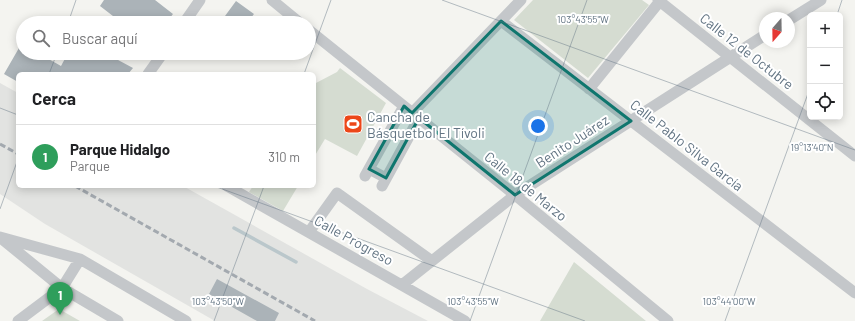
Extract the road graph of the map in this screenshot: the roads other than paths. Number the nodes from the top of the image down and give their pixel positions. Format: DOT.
graph roads {
  1 [pos="200,0"];
  2 [pos="272,0"];
  3 [pos="521,0"];
  4 [pos="821,0"];
  5 [pos="659,1"];
  6 [pos="189,16"];
  7 [pos="291,16"];
  8 [pos="795,16"];
  9 [pos="501,21"];
  10 [pos="316,36"];
  11 [pos="759,39"];
  12 [pos="730,56"];
  13 [pos="157,60"];
  14 [pos="149,72"];
  15 [pos="589,89"];
  16 [pos="412,112"];
  17 [pos="631,121"];
  18 [pos="855,156"];
  19 [pos="231,188"];
  20 [pos="515,195"];
  21 [pos="309,232"];
  22 [pos="0,237"];
  23 [pos="80,259"];
  24 [pos="432,261"];
  25 [pos="403,284"];
  26 [pos="62,288"];
  27 [pos="855,293"];
  28 [pos="183,320"];
  29 [pos="18,321"];
  30 [pos="118,321"];
  31 [pos="465,321"];
  32 [pos="668,321"];
  1 -- 6 [label="street"];
  2 -- 7 [label="street"];
  3 -- 9 [label="street"];
  4 -- 8 [label="street"];
  5 -- 12 [label="street, Calle 12 de Octubre"];
  5 -- 15 [label="street"];
  9 -- 15 [label="street, Calle Pablo Silva García"];
  9 -- 16 [label="street"];
  10 -- 16 [label="street, Calle 18 de Marzo"];
  11 -- 12 [label="street, Benito Juárez"];
  12 -- 17 [label="street, Benito Juárez"];
  12 -- 18 [label="street, Calle 12 de Octubre"];
  13 -- 14 [label="street"];
  15 -- 17 [label="street, Calle Pablo Silva García"];
  16 -- 16 [label="street"];
  16 -- 20 [label="street, Calle 18 de Marzo"];
  17 -- 20 [label="street, Benito Juárez"];
  17 -- 27 [label="street, Calle Pablo Silva García"];
  19 -- 21 [label="street, Calle Progreso"];
  20 -- 24 [label="street, Benito Juárez"];
  20 -- 32 [label="street, Calle 18 de Marzo"];
  21 -- 24 [label="street"];
  21 -- 25 [label="street, Calle Progreso"];
  22 -- 23 [label="street"];
  22 -- 26 [label="street"];
  23 -- 26 [label="street"];
  23 -- 28 [label="street"];
  24 -- 25 [label="street, Benito Juárez"];
  25 -- 31 [label="street, Calle Progreso"];
  26 -- 29 [label="street"];
  26 -- 30 [label="street"];
}
